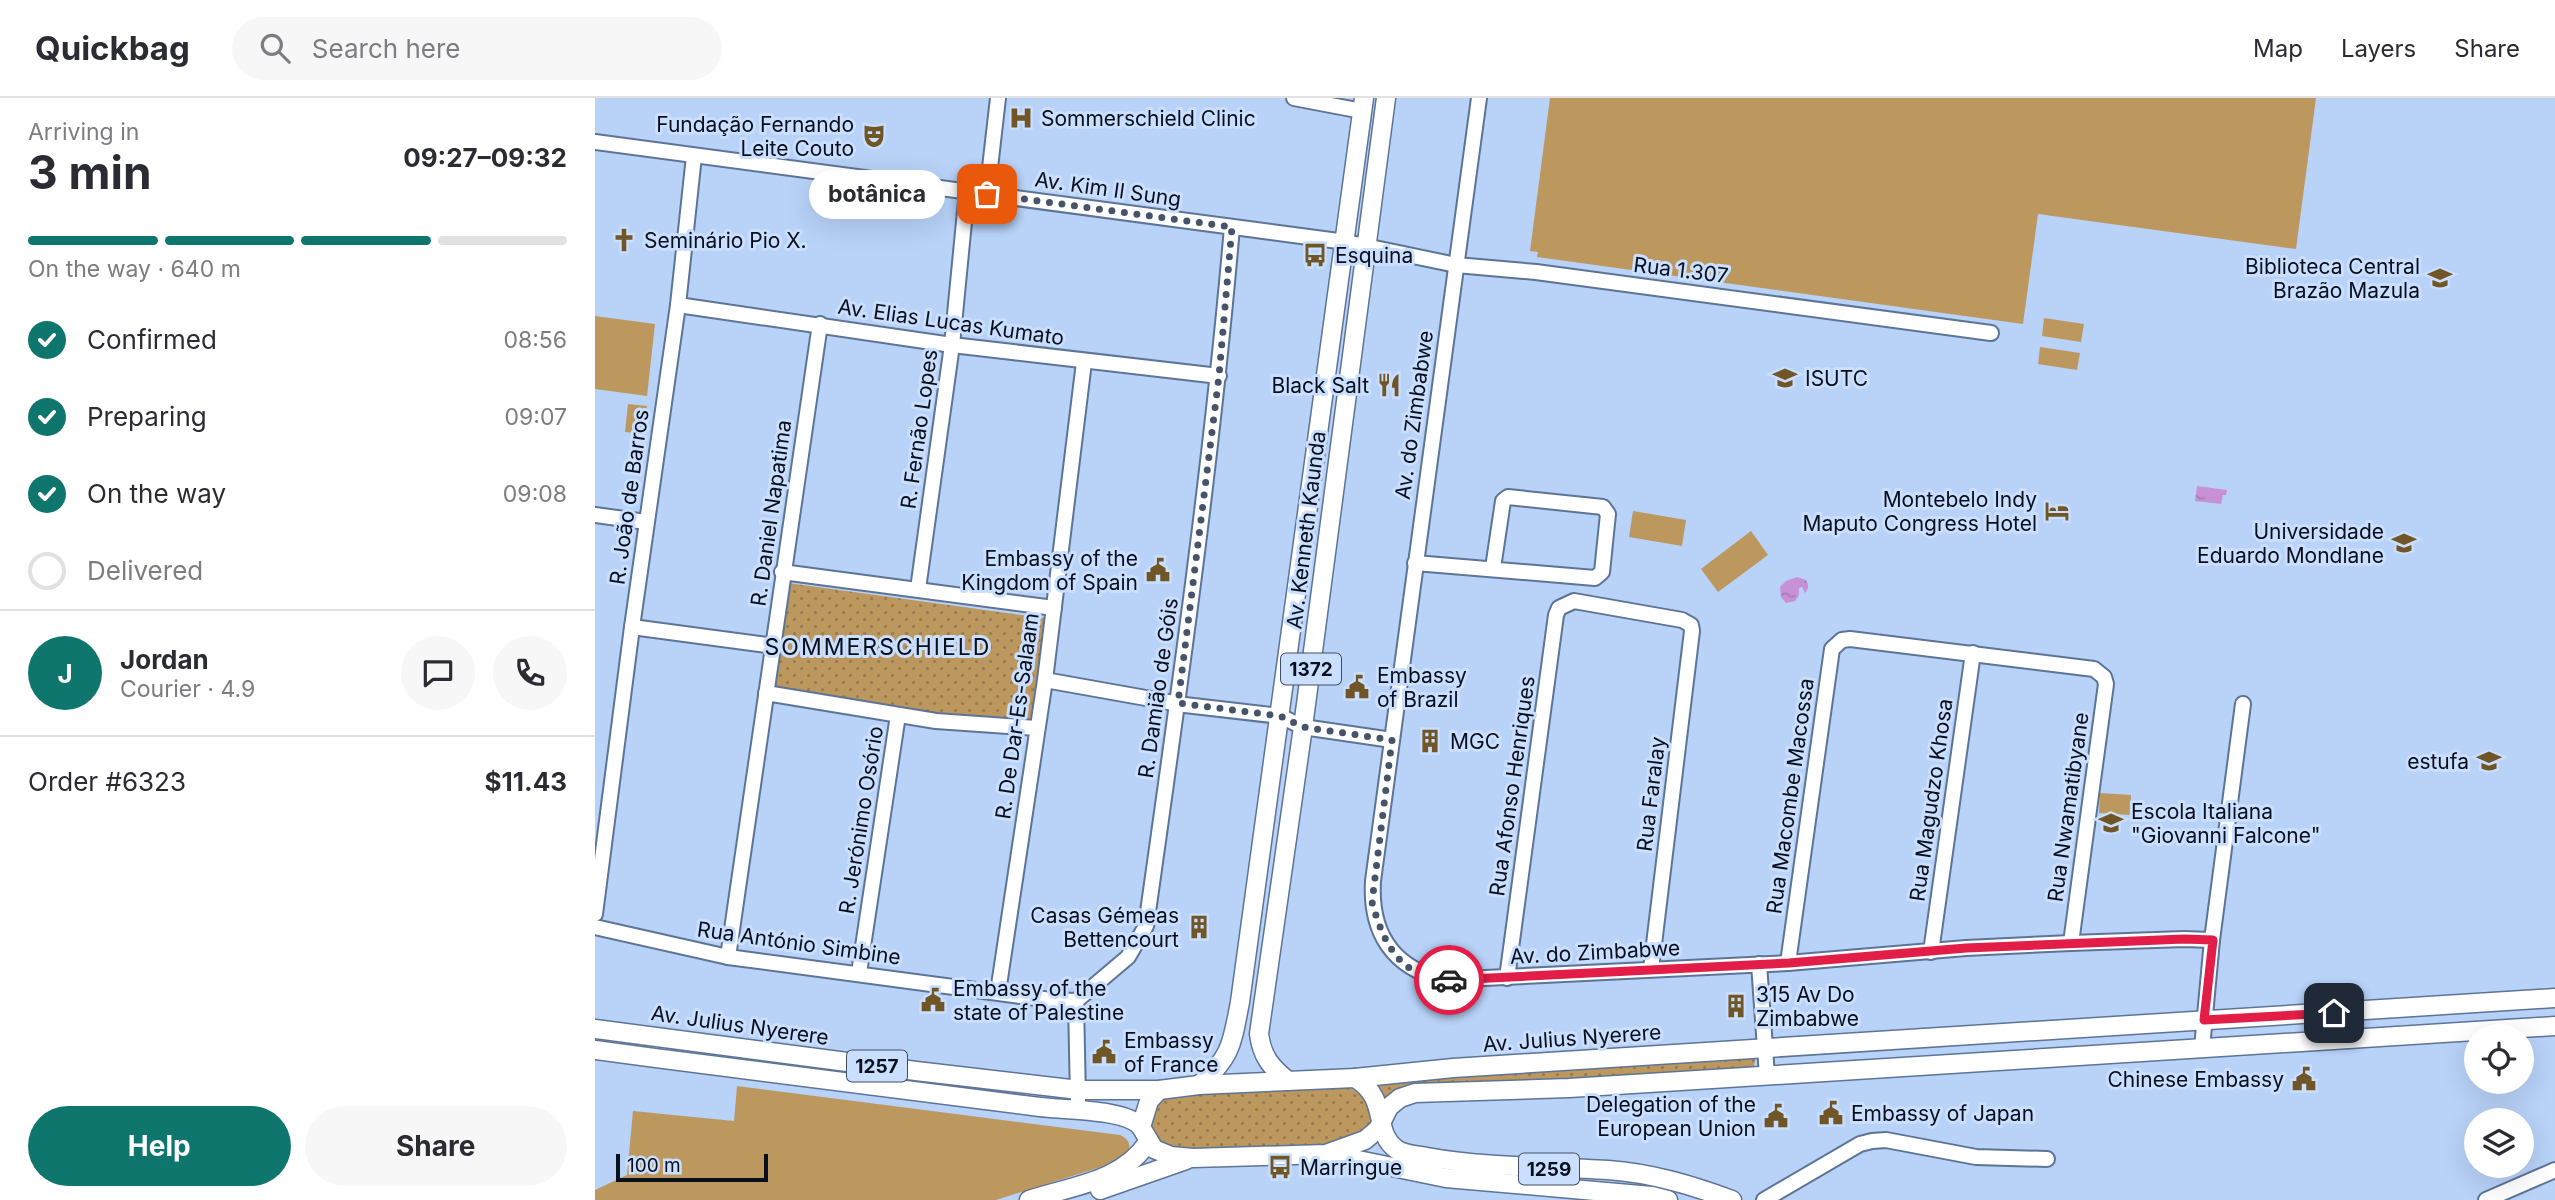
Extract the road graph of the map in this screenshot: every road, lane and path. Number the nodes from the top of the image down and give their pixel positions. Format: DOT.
graph roads {
  1 [pos="998,98"];
  2 [pos="1294,98"];
  3 [pos="1387,98"];
  4 [pos="1479,98"];
  5 [pos="1363,104"];
  6 [pos="595,142"];
  7 [pos="694,156"];
  8 [pos="967,191"];
  9 [pos="987,194"];
  10 [pos="1232,227"];
  11 [pos="1346,242"];
  12 [pos="1366,246"];
  13 [pos="1456,265"];
  14 [pos="678,305"];
  15 [pos="820,324"];
  16 [pos="1990,333"];
  17 [pos="952,345"];
  18 [pos="1084,362"];
  19 [pos="1219,376"];
  20 [pos="595,515"];
  21 [pos="646,522"];
  22 [pos="1415,563"];
  23 [pos="1493,568"];
  24 [pos="782,572"];
  25 [pos="918,589"];
  26 [pos="1566,603"];
  27 [pos="1054,608"];
  28 [pos="632,627"];
  29 [pos="774,646"];
  30 [pos="1973,653"];
  31 [pos="1045,680"];
  32 [pos="766,693"];
  33 [pos="1178,703"];
  34 [pos="2243,704"];
  35 [pos="898,715"];
  36 [pos="1280,716"];
  37 [pos="1303,727"];
  38 [pos="1036,728"];
  39 [pos="1392,740"];
  40 [pos="596,884"];
  41 [pos="595,914"];
  42 [pos="595,927"];
  43 [pos="2213,940"];
  44 [pos="2071,943"];
  45 [pos="1931,952"];
  46 [pos="728,957"];
  47 [pos="1789,963"];
  48 [pos="1759,964"];
  49 [pos="1651,969"];
  50 [pos="859,973"];
  51 [pos="1507,978"];
  52 [pos="998,992"];
  53 [pos="2555,998"];
  54 [pos="1076,1000"];
  55 [pos="2204,1020"];
  56 [pos="2555,1026"];
  57 [pos="595,1029"];
  58 [pos="1766,1048"];
  59 [pos="2202,1048"];
  60 [pos="595,1050"];
  61 [pos="752,1050"];
  62 [pos="750,1070"];
  63 [pos="916,1071"];
  64 [pos="1766,1076"];
  65 [pos="1355,1078"];
  66 [pos="1288,1081"];
  67 [pos="1199,1085"];
  68 [pos="1079,1090"];
  69 [pos="1160,1090"];
  70 [pos="912,1092"];
  71 [pos="1076,1111"];
  72 [pos="1382,1122"];
  73 [pos="1145,1135"];
  74 [pos="1327,1154"];
  75 [pos="1193,1158"];
  76 [pos="2047,1159"];
  77 [pos="2555,1170"];
  78 [pos="1029,1200"];
  79 [pos="1068,1200"];
  80 [pos="1668,1200"];
  81 [pos="1732,1200"];
  82 [pos="1764,1200"];
  83 [pos="2486,1200"];
  1 -- 9 [label="street"];
  2 -- 5 [label="street"];
  3 -- 12 [label="main road, Av. Kenneth Kaunda / 1372"];
  4 -- 13 [label="street, Av. do Zimbabwe"];
  5 -- 11 [label="main road"];
  6 -- 7 [label="street, Av. Kim Il Sung"];
  7 -- 8 [label="street, Av. Kim Il Sung"];
  7 -- 14 [label="street, R. João de Barros"];
  8 -- 9 [label="street, Av. Kim Il Sung"];
  8 -- 17 [label="street, R. Fernão Lopes"];
  9 -- 10 [label="street, Av. Kim Il Sung"];
  10 -- 11 [label="street, Av. Kim Il Sung"];
  10 -- 19 [label="street, R. Damião de Góis"];
  11 -- 12 [label="street, Av. Kim Il Sung"];
  11 -- 36 [label="main road"];
  12 -- 13 [label="street, Rua 1.307"];
  12 -- 37 [label="main road, Av. Kenneth Kaunda / 1372"];
  13 -- 16 [label="street, Rua 1.307"];
  13 -- 22 [label="street, Av. do Zimbabwe"];
  14 -- 15 [label="street, Av. Elias Lucas Kumato"];
  14 -- 21 [label="street, R. João de Barros"];
  15 -- 17 [label="street, Av. Elias Lucas Kumato"];
  15 -- 24 [label="street, R. Daniel Napatima"];
  17 -- 18 [label="street, Av. Elias Lucas Kumato"];
  17 -- 25 [label="street, R. Fernão Lopes"];
  18 -- 19 [label="street, Av. Elias Lucas Kumato"];
  18 -- 27 [label="street, R. De Dar-Es-Salaam"];
  19 -- 33 [label="street, R. Damião de Góis"];
  20 -- 21 [label="street"];
  21 -- 28 [label="street, R. João de Barros"];
  22 -- 23 [label="street"];
  22 -- 39 [label="street, Av. do Zimbabwe"];
  23 -- 23 [label="street"];
  24 -- 25 [label="street"];
  24 -- 29 [label="street, R. Daniel Napatima"];
  25 -- 27 [label="street"];
  26 -- 49 [label="street, Rua Faralay"];
  26 -- 51 [label="street, Rua Afonso Henriques"];
  27 -- 31 [label="street, R. De Dar-Es-Salaam"];
  28 -- 29 [label="street"];
  28 -- 40 [label="street, R. João de Barros"];
  29 -- 32 [label="street, R. Daniel Napatima"];
  30 -- 44 [label="street, Rua Nwamatibyane"];
  30 -- 45 [label="street, Rua Magudzo Khosa"];
  30 -- 47 [label="street, Rua Macombe Macossa"];
  31 -- 33 [label="street"];
  31 -- 38 [label="street, R. De Dar-Es-Salaam"];
  32 -- 35 [label="street"];
  32 -- 46 [label="street, R. Daniel Napatima"];
  33 -- 36 [label="street"];
  33 -- 54 [label="street, R. Damião de Góis"];
  34 -- 43 [label="street"];
  35 -- 38 [label="street"];
  35 -- 50 [label="street, R. Jerónimo Osório"];
  36 -- 37 [label="street"];
  36 -- 67 [label="main road"];
  37 -- 39 [label="street"];
  37 -- 66 [label="main road, Av. Kenneth Kaunda / 1372"];
  38 -- 52 [label="street, R. De Dar-Es-Salaam"];
  39 -- 51 [label="street, Av. do Zimbabwe"];
  40 -- 41 [label="street, R. João de Barros"];
  42 -- 46 [label="street, Rua António Simbine"];
  43 -- 44 [label="street, Av. do Zimbabwe"];
  43 -- 55 [label="street"];
  44 -- 45 [label="street, Av. do Zimbabwe"];
  45 -- 47 [label="street, Av. do Zimbabwe"];
  46 -- 50 [label="street, Rua António Simbine"];
  47 -- 48 [label="street, Av. do Zimbabwe"];
  48 -- 49 [label="street, Av. do Zimbabwe"];
  48 -- 58 [label="street"];
  49 -- 51 [label="street, Av. do Zimbabwe"];
  50 -- 52 [label="street, Rua António Simbine"];
  52 -- 54 [label="street, Rua António Simbine"];
  53 -- 55 [label="main road, Av. Julius Nyerere"];
  54 -- 68 [label="street"];
  55 -- 58 [label="main road, Av. Julius Nyerere"];
  55 -- 59 [label="street"];
  56 -- 59 [label="main road"];
  57 -- 61 [label="main road, Av. Julius Nyerere / 1257"];
  58 -- 64 [label="street"];
  58 -- 65 [label="main road, Av. Julius Nyerere"];
  59 -- 64 [label="main road"];
  60 -- 62 [label="main road, Av. Julius Nyerere / 1257"];
  61 -- 62 [label="main road"];
  61 -- 63 [label="main road, Av. Julius Nyerere / 1257"];
  62 -- 70 [label="main road, Av. Julius Nyerere / 1257"];
  63 -- 68 [label="main road, Av. Julius Nyerere / 1257"];
  63 -- 70 [label="main road"];
  64 -- 72 [label="main road"];
  65 -- 66 [label="main road, Av. Julius Nyerere"];
  65 -- 72 [label="main road"];
  66 -- 67 [label="main road, Av. Julius Nyerere"];
  67 -- 69 [label="main road, Av. Julius Nyerere"];
  68 -- 69 [label="main road, Av. Julius Nyerere / 1257"];
  68 -- 71 [label="street"];
  69 -- 73 [label="main road"];
  70 -- 71 [label="main road, Av. Julius Nyerere / 1257"];
  71 -- 73 [label="main road, Av. Julius Nyerere / 1257"];
  72 -- 74 [label="main road"];
  72 -- 81 [label="main road, 1259"];
  73 -- 75 [label="main road, Av. Julius Nyerere"];
  73 -- 78 [label="main road"];
  74 -- 75 [label="main road"];
  74 -- 80 [label="main road"];
  75 -- 79 [label="main road"];
  76 -- 82 [label="street"];
  77 -- 83 [label="street"];
}
